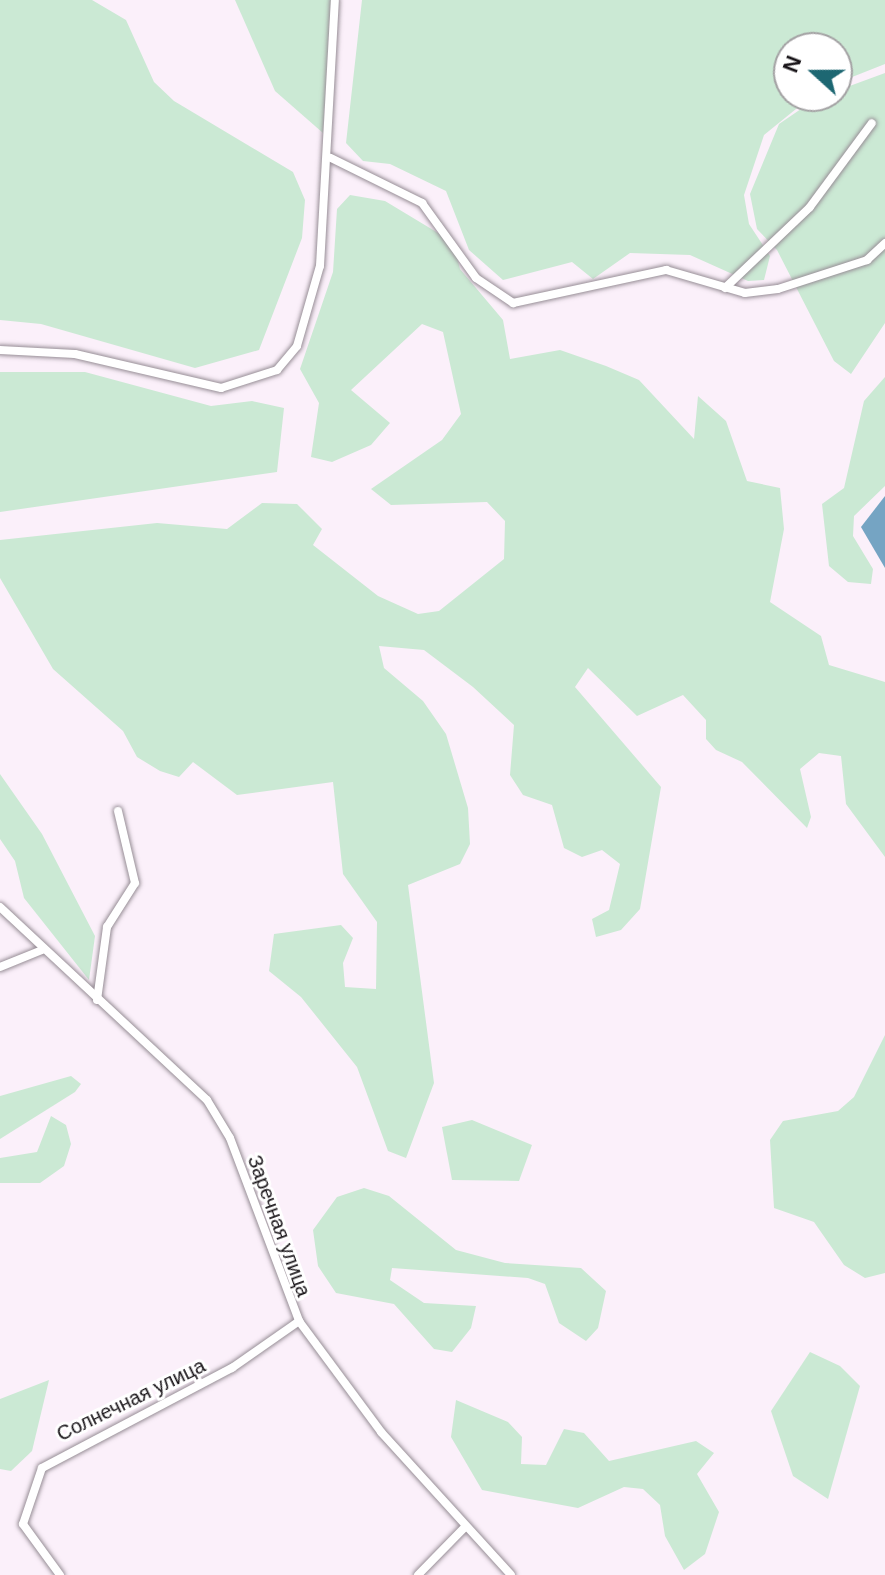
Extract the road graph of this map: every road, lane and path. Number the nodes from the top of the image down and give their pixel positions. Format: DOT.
graph roads {
  1 [pos="335,0"];
  2 [pos="872,123"];
  3 [pos="331,158"];
  4 [pos="885,243"];
  5 [pos="725,288"];
  6 [pos="0,350"];
  7 [pos="118,811"];
  8 [pos="0,907"];
  9 [pos="42,950"];
  10 [pos="0,967"];
  11 [pos="97,1000"];
  12 [pos="299,1321"];
  13 [pos="465,1527"];
  14 [pos="60,1575"];
  15 [pos="418,1575"];
  16 [pos="511,1575"];
  1 -- 3 [label="street"];
  2 -- 5 [label="street"];
  3 -- 5 [label="street"];
  3 -- 6 [label="street"];
  4 -- 5 [label="street"];
  7 -- 11 [label="street"];
  8 -- 9 [label="street, Заречная улица"];
  9 -- 10 [label="street"];
  9 -- 11 [label="street, Заречная улица"];
  11 -- 12 [label="street, Заречная улица"];
  12 -- 13 [label="street, Заречная улица"];
  12 -- 14 [label="street, Солнечная улица"];
  13 -- 15 [label="street"];
  13 -- 16 [label="street, Заречная улица"];
}
